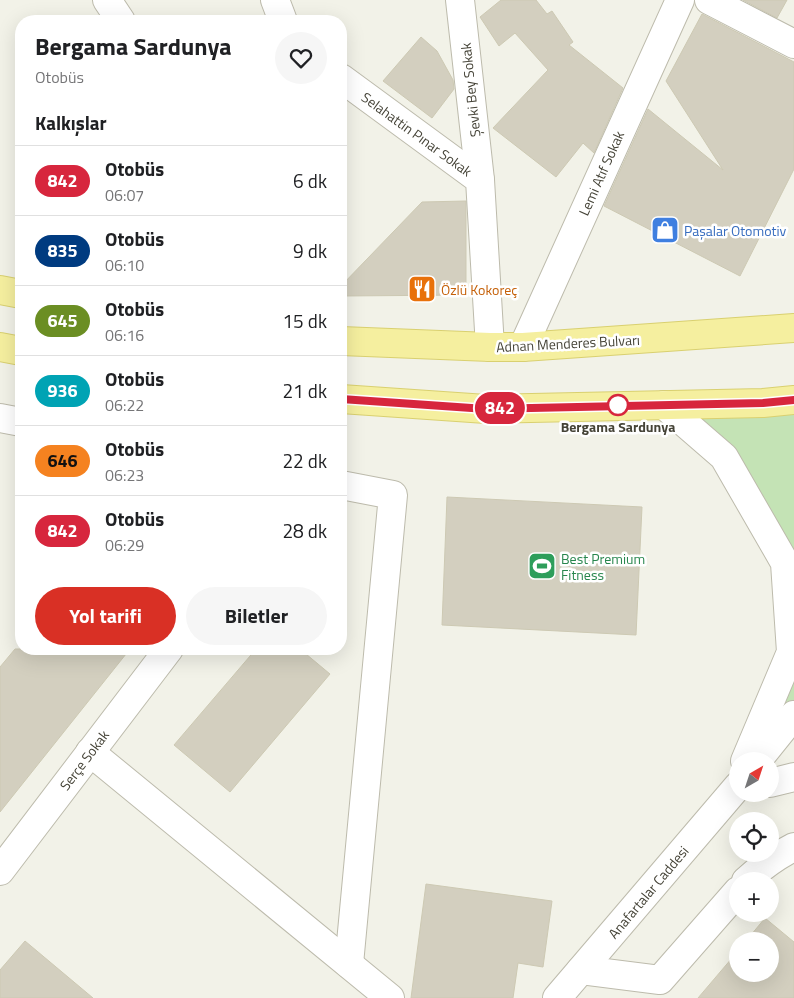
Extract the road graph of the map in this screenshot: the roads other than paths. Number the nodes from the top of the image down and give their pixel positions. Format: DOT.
graph roads {
  1 [pos="108,0"];
  2 [pos="275,0"];
  3 [pos="460,0"];
  4 [pos="680,0"];
  5 [pos="709,0"];
  6 [pos="117,15"];
  7 [pos="281,15"];
  8 [pos="794,44"];
  9 [pos="347,82"];
  10 [pos="480,180"];
  11 [pos="794,328"];
  12 [pos="347,341"];
  13 [pos="0,347"];
  14 [pos="490,347"];
  15 [pos="523,347"];
  16 [pos="15,350"];
  17 [pos="347,399"];
  18 [pos="794,400"];
  19 [pos="664,405"];
  20 [pos="0,418"];
  21 [pos="15,421"];
  22 [pos="347,486"];
  23 [pos="164,655"];
  24 [pos="794,716"];
  25 [pos="90,752"];
  26 [pos="749,752"];
  27 [pos="764,752"];
  28 [pos="794,778"];
  29 [pos="779,781"];
  30 [pos="729,795"];
  31 [pos="794,846"];
  32 [pos="0,871"];
  33 [pos="757,872"];
  34 [pos="729,901"];
  35 [pos="349,964"];
  36 [pos="581,970"];
  37 [pos="390,998"];
  38 [pos="558,998"];
  1 -- 6 [label="street"];
  2 -- 7 [label="street"];
  3 -- 10 [label="street, Şevki Bey Sokak"];
  4 -- 15 [label="street, Lemi Atıf Sokak"];
  5 -- 8 [label="street"];
  9 -- 10 [label="street, Selahattin Pınar Sokak"];
  10 -- 14 [label="street, Selahattin Pınar Sokak"];
  11 -- 15 [label="main road, Adnan Menderes Bulvarı"];
  12 -- 14 [label="main road, Adnan Menderes Bulvarı"];
  13 -- 16 [label="main road"];
  14 -- 15 [label="main road, Adnan Menderes Bulvarı"];
  17 -- 19 [label="main road"];
  18 -- 19 [label="main road"];
  19 -- 26 [label="street"];
  20 -- 21 [label="street"];
  22 -- 35 [label="street"];
  23 -- 25 [label="street, Serçe Sokak"];
  24 -- 27 [label="street"];
  25 -- 32 [label="street, Serçe Sokak"];
  25 -- 35 [label="street"];
  28 -- 29 [label="street"];
  30 -- 36 [label="street, Anafartalar Caddesi"];
  31 -- 33 [label="street"];
  34 -- 36 [label="street"];
  35 -- 37 [label="street"];
  36 -- 38 [label="street, Anafartalar Caddesi"];
}
